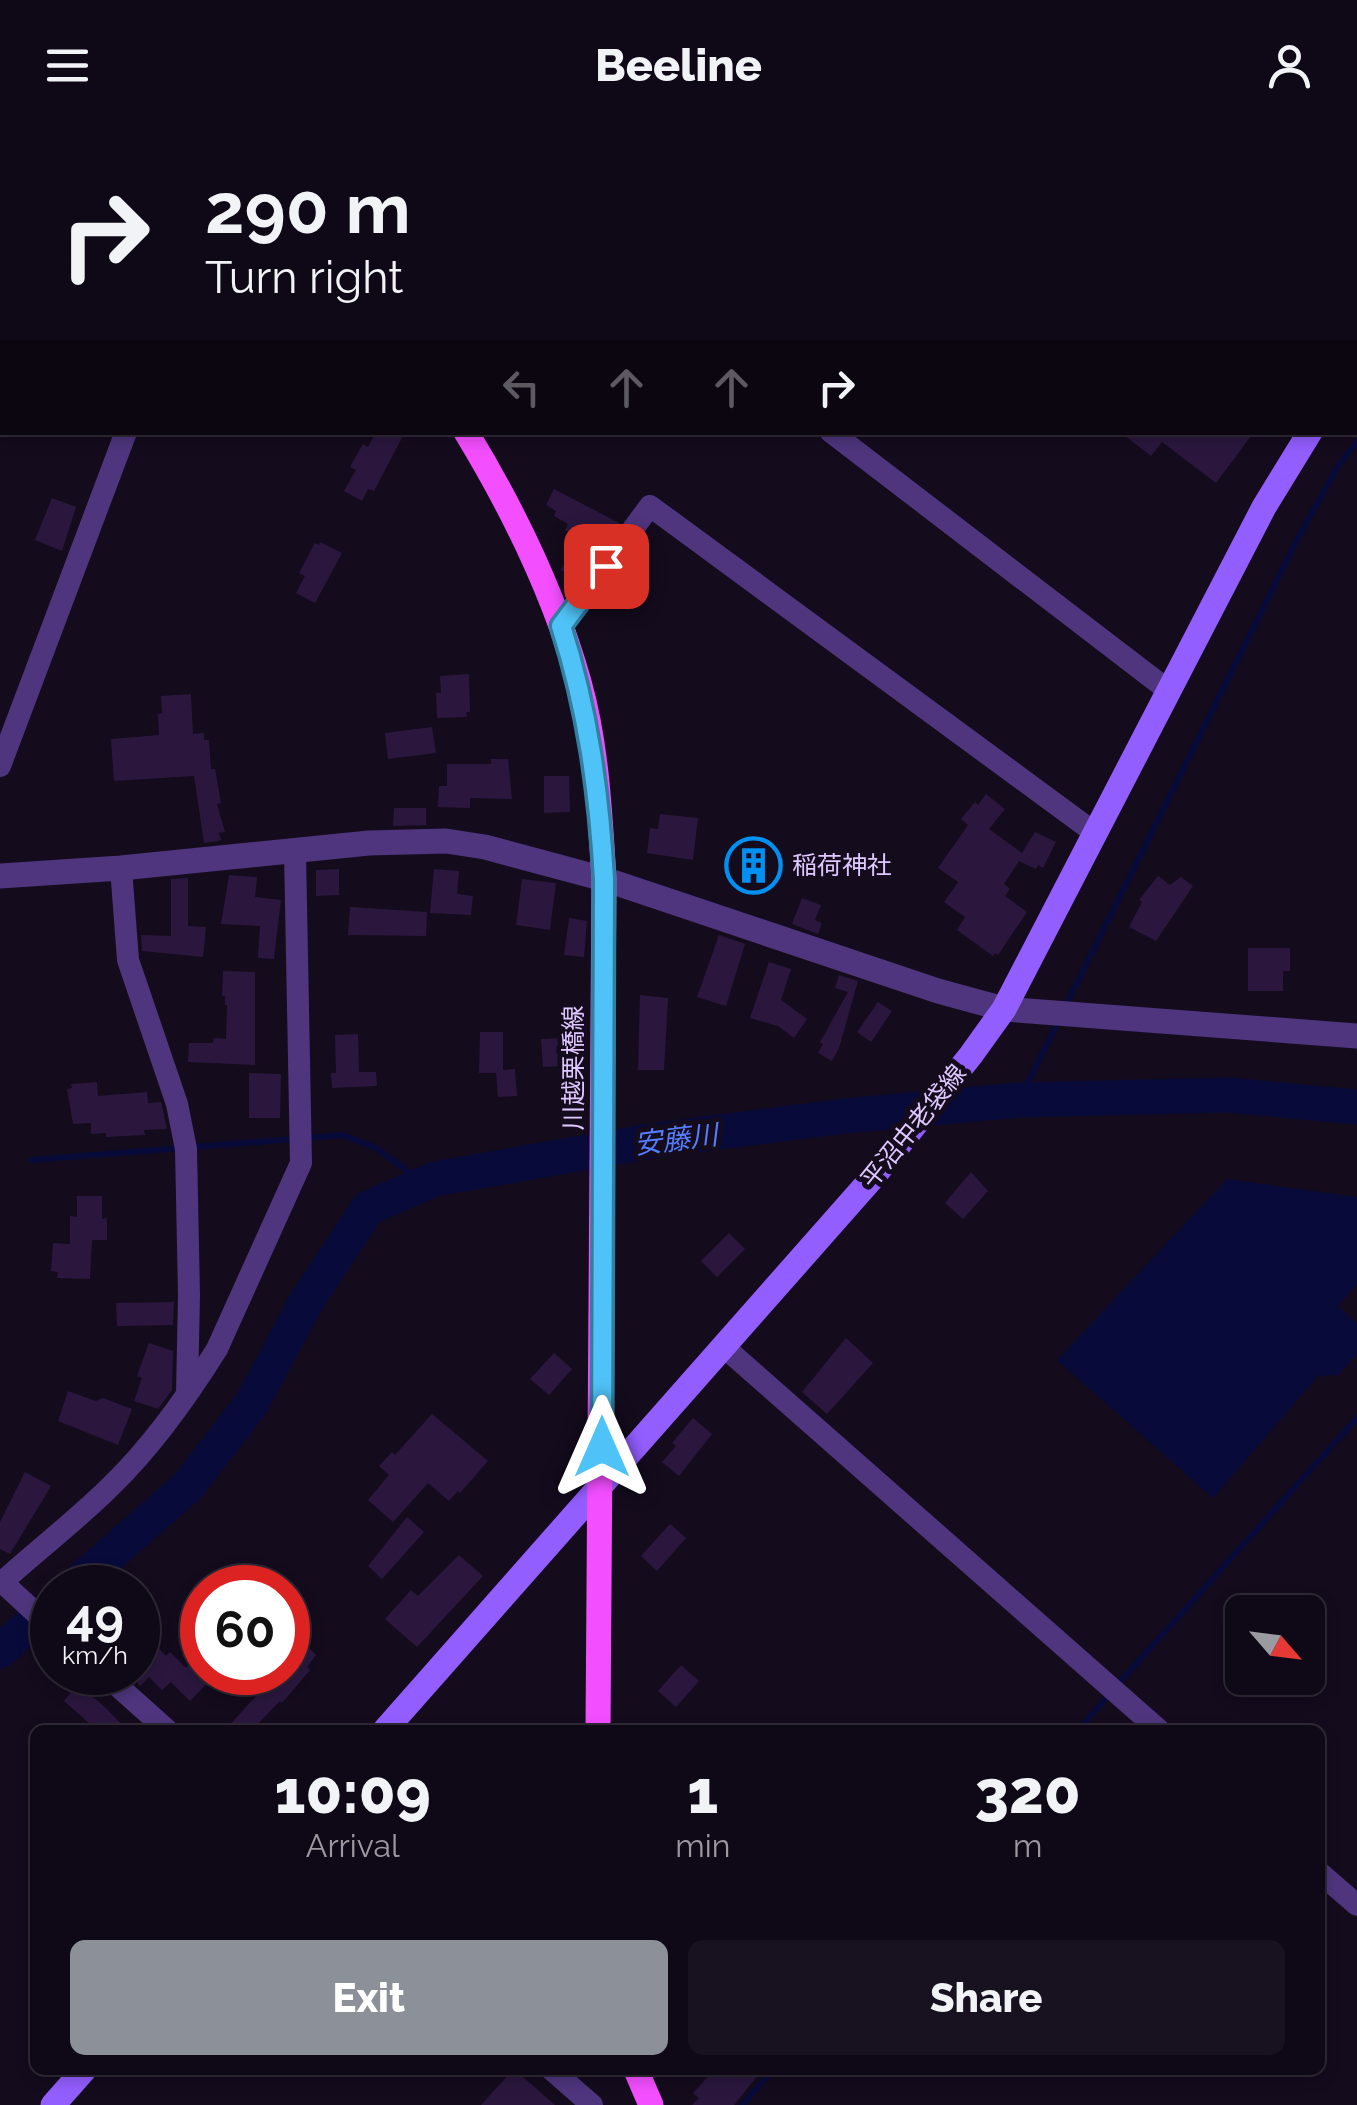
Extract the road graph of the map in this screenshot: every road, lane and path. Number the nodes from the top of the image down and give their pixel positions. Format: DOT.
graph roads {
  1 [pos="125,435"];
  2 [pos="468,435"];
  3 [pos="834,435"];
  4 [pos="1308,435"];
  5 [pos="561,626"];
  6 [pos="1169,691"];
  7 [pos="0,766"];
  8 [pos="1095,834"];
  9 [pos="294,852"];
  10 [pos="121,868"];
  11 [pos="0,876"];
  12 [pos="604,879"];
  13 [pos="1004,1009"];
  14 [pos="1357,1036"];
  15 [pos="724,1346"];
  16 [pos="187,1393"];
  17 [pos="601,1486"];
  18 [pos="2,1583"];
  19 [pos="30,1608"];
  20 [pos="128,1695"];
  21 [pos="161,1725"];
  22 [pos="389,1725"];
  23 [pos="598,1725"];
  24 [pos="1153,1725"];
  25 [pos="1325,1876"];
  26 [pos="1357,1905"];
  27 [pos="80,2075"];
  28 [pos="558,2075"];
  29 [pos="638,2075"];
  30 [pos="53,2105"];
  31 [pos="592,2105"];
  32 [pos="651,2105"];
  1 -- 7 [label="street"];
  2 -- 5 [label="main road, 川越栗橋線"];
  3 -- 6 [label="street"];
  4 -- 6 [label="main road, 平沼中老袋線"];
  5 -- 8 [label="street"];
  5 -- 12 [label="main road, 川越栗橋線"];
  6 -- 8 [label="main road, 平沼中老袋線"];
  8 -- 13 [label="main road, 平沼中老袋線"];
  9 -- 10 [label="street"];
  9 -- 12 [label="street"];
  9 -- 16 [label="street"];
  10 -- 11 [label="street"];
  10 -- 16 [label="street"];
  12 -- 13 [label="street"];
  12 -- 17 [label="main road, 川越栗橋線"];
  13 -- 14 [label="street"];
  13 -- 15 [label="main road, 平沼中老袋線"];
  15 -- 17 [label="main road, 平沼中老袋線"];
  15 -- 24 [label="street"];
  16 -- 18 [label="street"];
  17 -- 22 [label="main road, 平沼中老袋線"];
  17 -- 23 [label="main road, 川越栗橋線"];
  18 -- 19 [label="street"];
  20 -- 21 [label="street"];
  25 -- 26 [label="street"];
  27 -- 30 [label="main road"];
  28 -- 31 [label="street"];
  29 -- 32 [label="main road"];
}
